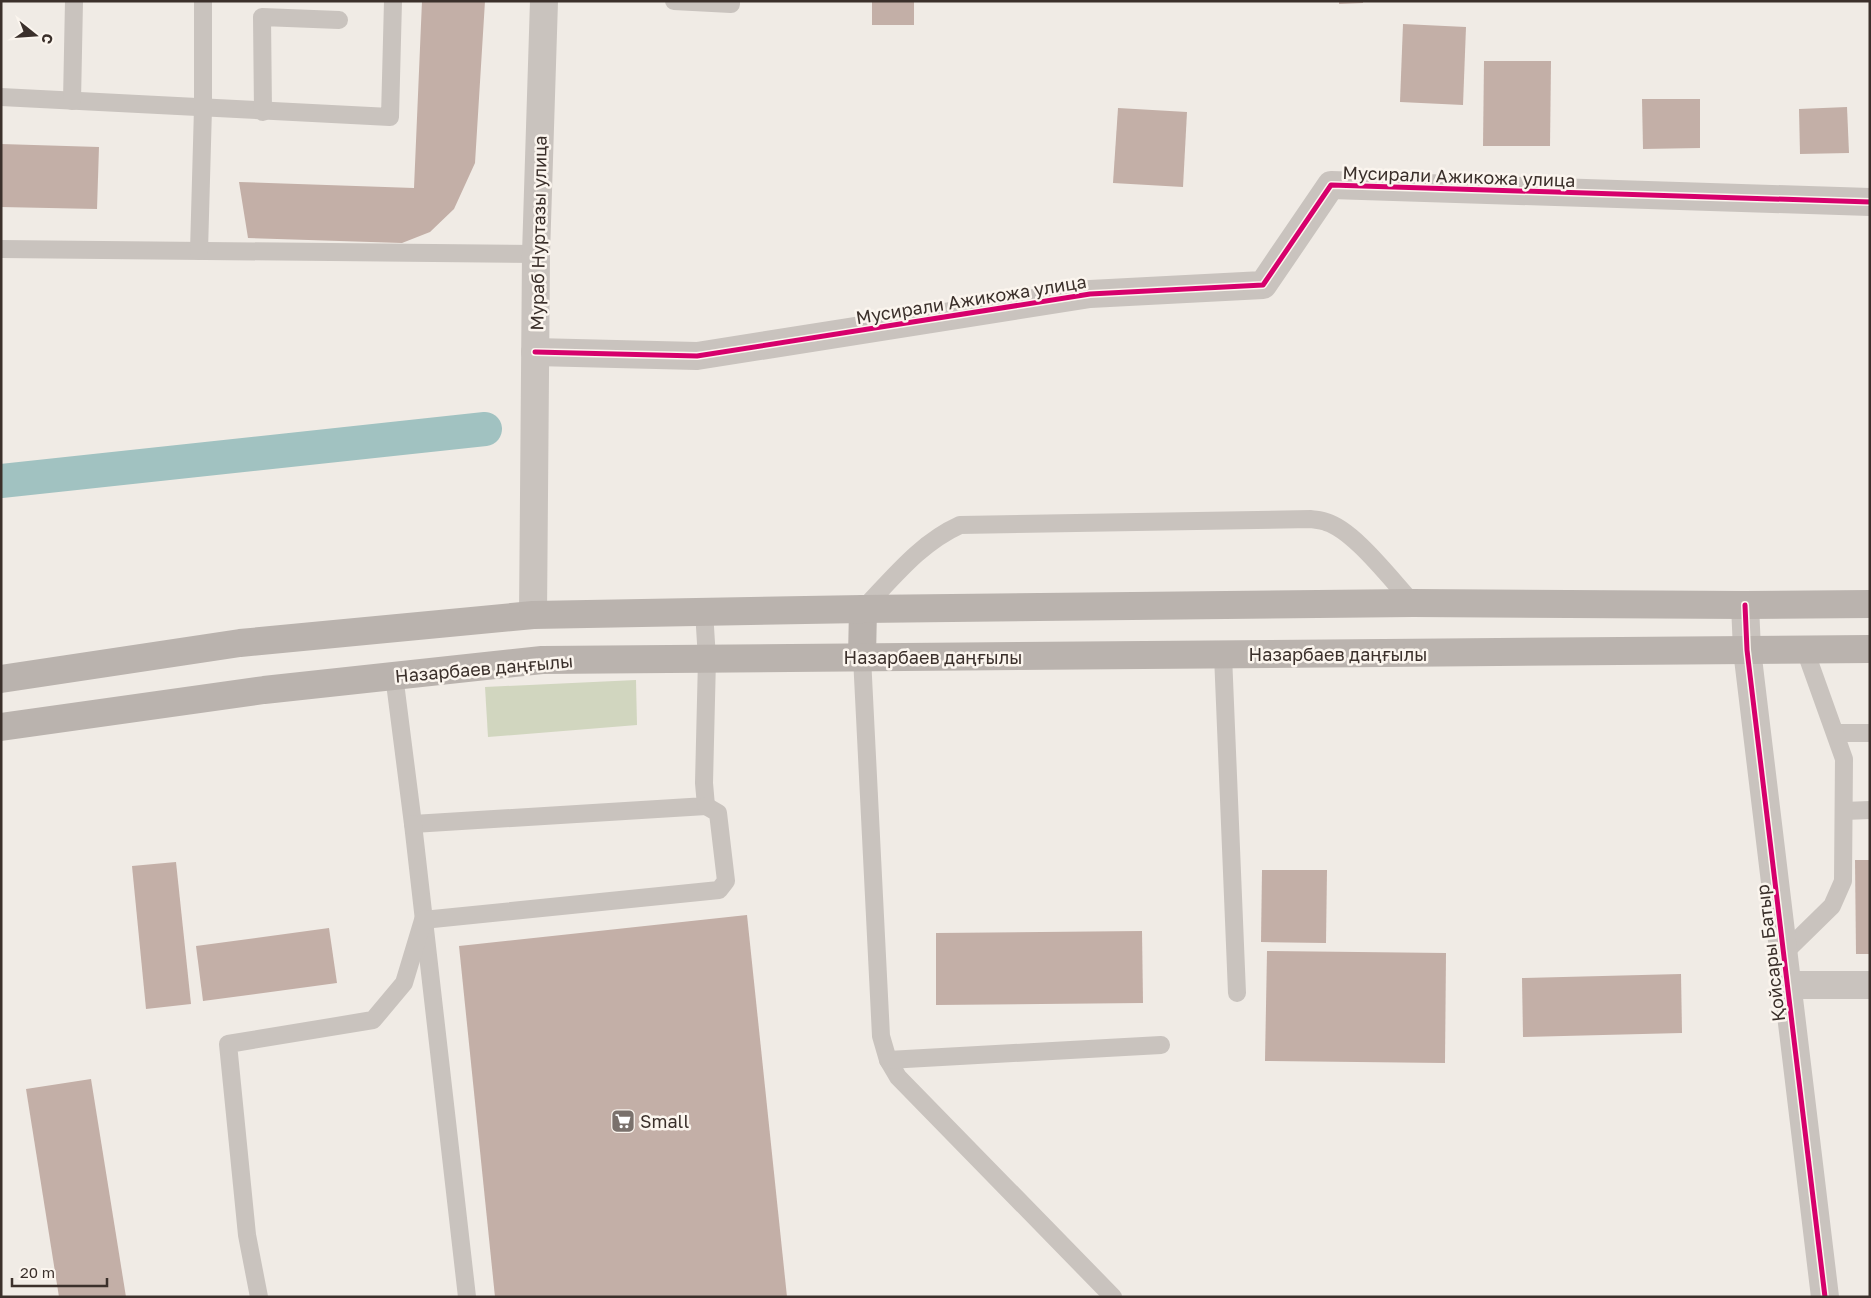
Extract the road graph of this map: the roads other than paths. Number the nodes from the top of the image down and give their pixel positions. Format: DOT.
graph roads {
  1 [pos="74,1"];
  2 [pos="203,1"];
  3 [pos="393,1"];
  4 [pos="544,1"];
  5 [pos="674,1"];
  6 [pos="731,1"];
  7 [pos="340,20"];
  8 [pos="1,97"];
  9 [pos="72,101"];
  10 [pos="203,108"];
  11 [pos="263,112"];
  12 [pos="1870,202"];
  13 [pos="1,249"];
  14 [pos="198,251"];
  15 [pos="536,254"];
  16 [pos="535,352"];
  17 [pos="1413,603"];
  18 [pos="1870,604"];
  19 [pos="1745,606"];
  20 [pos="863,609"];
  21 [pos="704,611"];
  22 [pos="532,615"];
  23 [pos="1870,649"];
  24 [pos="1747,650"];
  25 [pos="1805,650"];
  26 [pos="1224,654"];
  27 [pos="862,657"];
  28 [pos="707,660"];
  29 [pos="394,675"];
  30 [pos="1,678"];
  31 [pos="1,727"];
  32 [pos="1836,733"];
  33 [pos="1870,733"];
  34 [pos="706,806"];
  35 [pos="1870,810"];
  36 [pos="1844,811"];
  37 [pos="412,824"];
  38 [pos="423,920"];
  39 [pos="1784,953"];
  40 [pos="1787,985"];
  41 [pos="1870,985"];
  42 [pos="1237,994"];
  43 [pos="1161,1045"];
  44 [pos="888,1060"];
  45 [pos="259,1297"];
  46 [pos="467,1297"];
  47 [pos="1113,1297"];
  48 [pos="1824,1297"];
  1 -- 9 [label="lane"];
  2 -- 10 [label="lane"];
  3 -- 11 [label="lane"];
  4 -- 15 [label="street, Мураб Нуртазы улица"];
  5 -- 6 [label="lane"];
  7 -- 11 [label="lane"];
  8 -- 9 [label="lane"];
  9 -- 10 [label="lane"];
  10 -- 11 [label="lane"];
  10 -- 14 [label="lane"];
  12 -- 16 [label="street, Мусирали Ажикожа улица"];
  13 -- 14 [label="lane"];
  14 -- 15 [label="lane"];
  15 -- 16 [label="street, Мураб Нуртазы улица"];
  16 -- 22 [label="street, Мураб Нуртазы улица"];
  17 -- 19 [label="main road"];
  17 -- 20 [label="main road"];
  17 -- 20 [label="lane"];
  18 -- 19 [label="main road"];
  19 -- 24 [label="street, Қойсары Батыр"];
  20 -- 21 [label="main road"];
  20 -- 27 [label="main road"];
  21 -- 22 [label="main road"];
  21 -- 28 [label="lane"];
  22 -- 30 [label="main road"];
  23 -- 25 [label="main road, Назарбаев даңғылы"];
  24 -- 25 [label="main road, Назарбаев даңғылы"];
  24 -- 26 [label="main road, Назарбаев даңғылы"];
  24 -- 39 [label="street, Қойсары Батыр"];
  25 -- 32 [label="lane"];
  26 -- 27 [label="main road, Назарбаев даңғылы"];
  26 -- 42 [label="lane"];
  27 -- 28 [label="main road, Назарбаев даңғылы"];
  27 -- 44 [label="lane"];
  28 -- 29 [label="main road, Назарбаев даңғылы"];
  28 -- 34 [label="lane"];
  29 -- 31 [label="main road, Назарбаев даңғылы"];
  29 -- 37 [label="lane"];
  32 -- 33 [label="lane"];
  32 -- 36 [label="lane"];
  34 -- 37 [label="lane"];
  34 -- 38 [label="lane"];
  35 -- 36 [label="lane"];
  36 -- 39 [label="lane"];
  37 -- 38 [label="lane"];
  38 -- 45 [label="lane"];
  38 -- 46 [label="lane"];
  39 -- 40 [label="street, Қойсары Батыр"];
  40 -- 41 [label="street"];
  40 -- 48 [label="street, Қойсары Батыр"];
  43 -- 44 [label="lane"];
  44 -- 47 [label="lane"];
}
